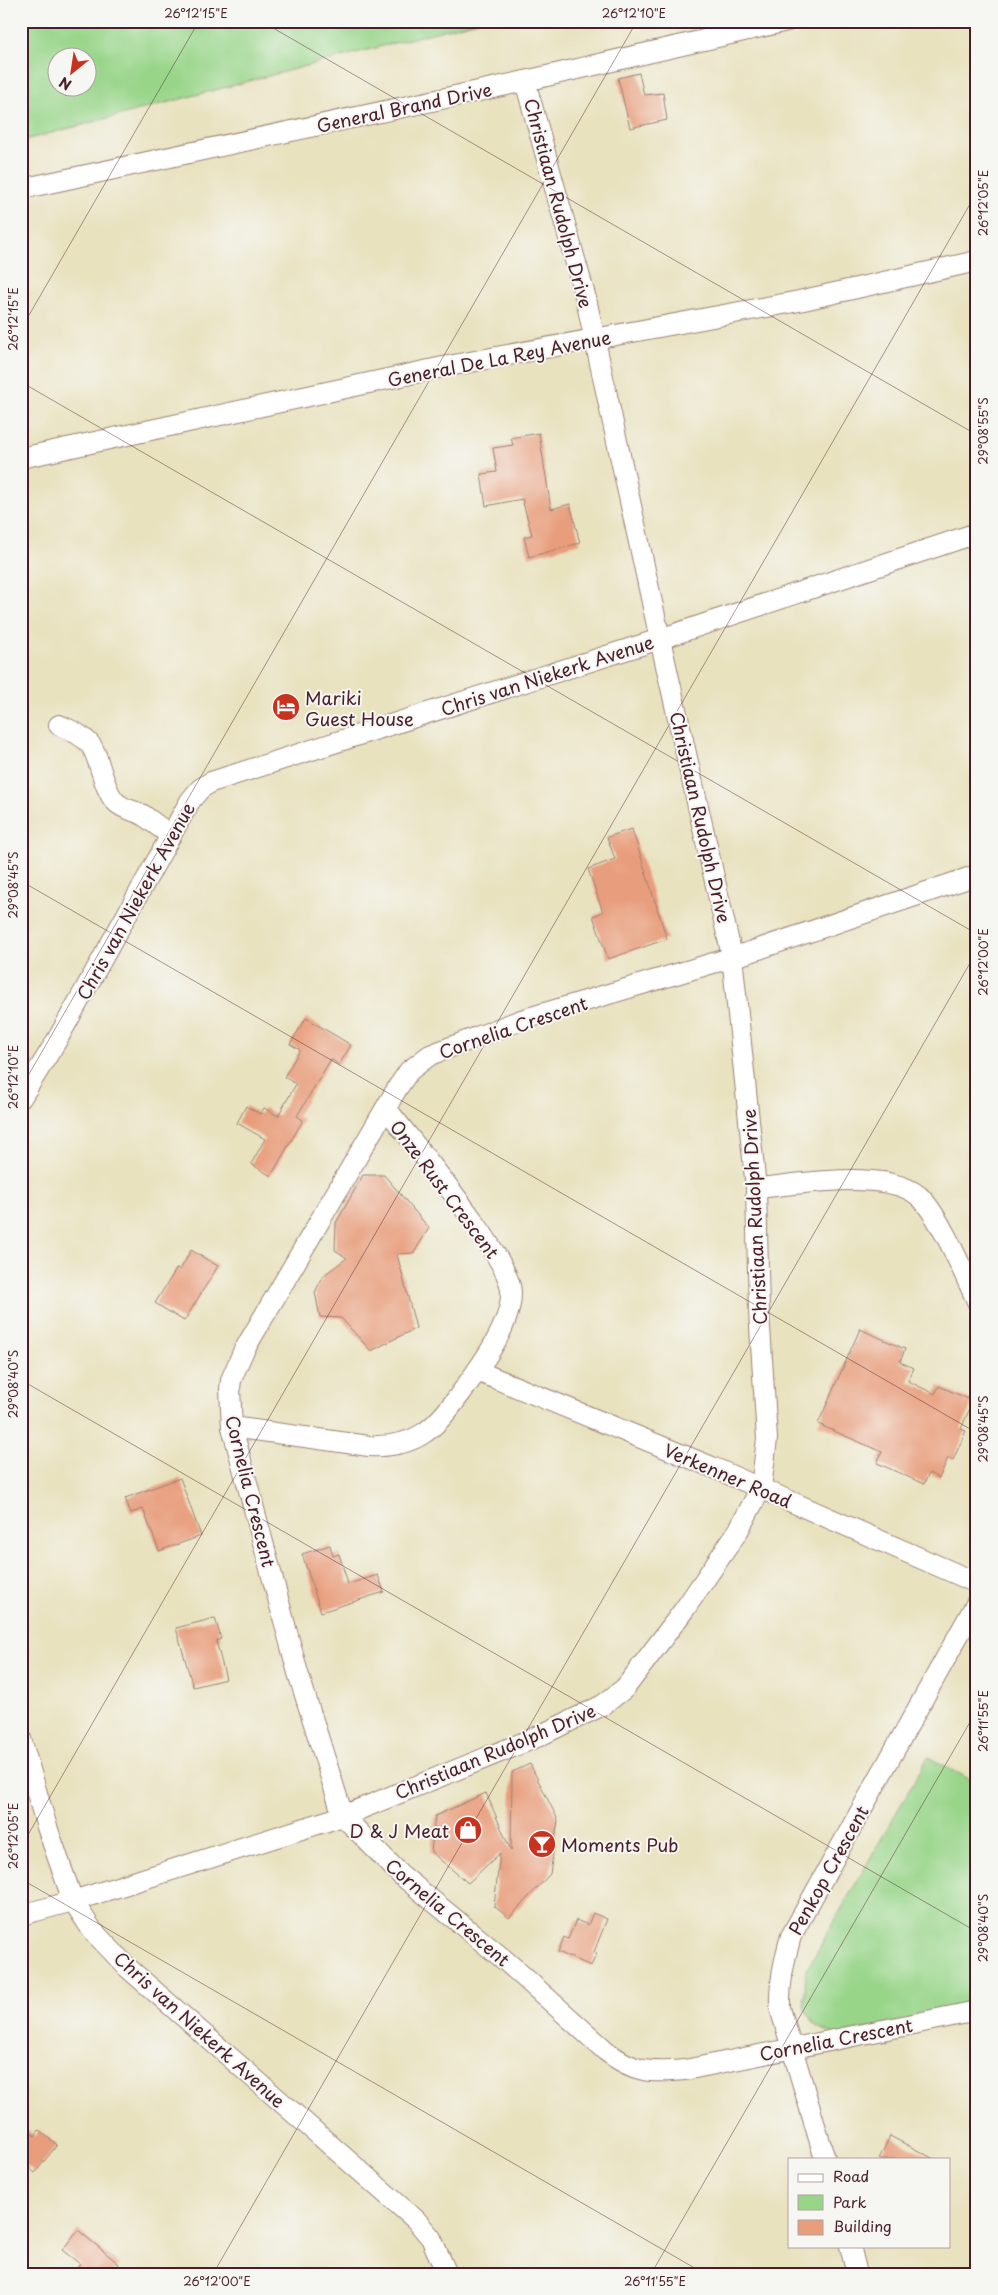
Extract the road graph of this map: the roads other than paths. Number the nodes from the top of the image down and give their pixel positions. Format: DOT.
graph roads {
  1 [pos="787,21"];
  2 [pos="525,81"];
  3 [pos="21,189"];
  4 [pos="977,261"];
  5 [pos="595,338"];
  6 [pos="21,458"];
  7 [pos="977,533"];
  8 [pos="660,639"];
  9 [pos="59,725"];
  10 [pos="171,835"];
  11 [pos="977,876"];
  12 [pos="732,956"];
  13 [pos="21,1098"];
  14 [pos="386,1108"];
  15 [pos="756,1188"];
  16 [pos="977,1301"];
  17 [pos="477,1371"];
  18 [pos="232,1427"];
  19 [pos="761,1488"];
  20 [pos="977,1583"];
  21 [pos="977,1602"];
  22 [pos="21,1739"];
  23 [pos="343,1816"];
  24 [pos="73,1901"];
  25 [pos="21,1915"];
  26 [pos="977,2011"];
  27 [pos="793,2048"];
  28 [pos="825,2158"];
  29 [pos="850,2248"];
  30 [pos="447,2274"];
  31 [pos="857,2274"];
  1 -- 2 [label="street, General Brand Drive"];
  2 -- 3 [label="street, General Brand Drive"];
  2 -- 5 [label="street, Christiaan Rudolph Drive"];
  4 -- 5 [label="street, General De La Rey Avenue"];
  5 -- 6 [label="street, General De La Rey Avenue"];
  5 -- 8 [label="street, Christiaan Rudolph Drive"];
  7 -- 8 [label="street, Chris van Niekerk Avenue"];
  8 -- 10 [label="street, Chris van Niekerk Avenue"];
  8 -- 12 [label="street, Christiaan Rudolph Drive"];
  9 -- 10 [label="street"];
  10 -- 13 [label="street, Chris van Niekerk Avenue"];
  11 -- 12 [label="street, Cornelia Crescent"];
  12 -- 14 [label="street, Cornelia Crescent"];
  12 -- 15 [label="street, Christiaan Rudolph Drive"];
  14 -- 17 [label="street, Onze Rust Crescent"];
  14 -- 18 [label="street, Cornelia Crescent"];
  15 -- 16 [label="street"];
  15 -- 19 [label="street, Christiaan Rudolph Drive"];
  17 -- 18 [label="street, Onze Rust Crescent"];
  17 -- 19 [label="street, Verkenner Road"];
  18 -- 23 [label="street, Cornelia Crescent"];
  19 -- 20 [label="street, Verkenner Road"];
  19 -- 23 [label="street, Christiaan Rudolph Drive"];
  21 -- 27 [label="street, Penkop Crescent"];
  22 -- 24 [label="street, Chris van Niekerk Avenue"];
  23 -- 24 [label="street, Christiaan Rudolph Drive"];
  23 -- 27 [label="street, Cornelia Crescent"];
  24 -- 25 [label="street, Christiaan Rudolph Drive"];
  24 -- 30 [label="street, Chris van Niekerk Avenue"];
  26 -- 27 [label="street, Cornelia Crescent"];
  27 -- 28 [label="street, Penkop Crescent"];
  29 -- 31 [label="street"];
}
